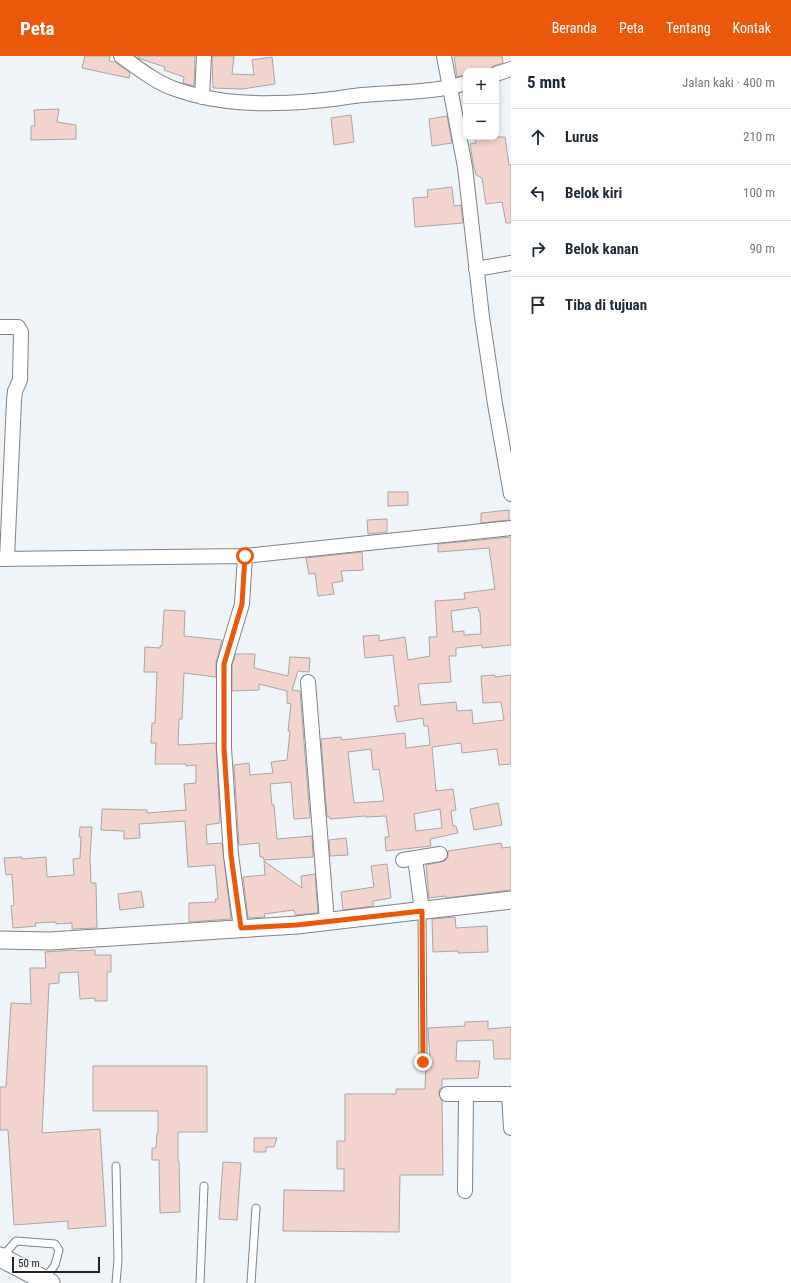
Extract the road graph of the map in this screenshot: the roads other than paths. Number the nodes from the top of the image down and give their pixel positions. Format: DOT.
graph roads {
  1 [pos="121,56"];
  2 [pos="204,56"];
  3 [pos="444,56"];
  4 [pos="511,69"];
  5 [pos="499,73"];
  6 [pos="463,84"];
  7 [pos="449,88"];
  8 [pos="202,97"];
  9 [pos="511,263"];
  10 [pos="476,269"];
  11 [pos="0,327"];
  12 [pos="509,475"];
  13 [pos="511,494"];
  14 [pos="511,528"];
  15 [pos="245,556"];
  16 [pos="4,559"];
  17 [pos="308,682"];
  18 [pos="440,854"];
  19 [pos="511,900"];
  20 [pos="422,911"];
  21 [pos="326,922"];
  22 [pos="241,928"];
  23 [pos="0,940"];
  24 [pos="423,1062"];
  25 [pos="447,1094"];
  26 [pos="466,1094"];
  27 [pos="510,1094"];
  28 [pos="511,1128"];
  29 [pos="116,1166"];
  30 [pos="204,1186"];
  31 [pos="465,1191"];
  32 [pos="256,1208"];
  33 [pos="1,1257"];
  34 [pos="47,1282"];
  35 [pos="116,1283"];
  36 [pos="200,1283"];
  37 [pos="251,1283"];
  1 -- 8 [label="street"];
  2 -- 8 [label="street"];
  3 -- 7 [label="street"];
  4 -- 5 [label="street"];
  6 -- 7 [label="street"];
  7 -- 8 [label="street"];
  7 -- 10 [label="street"];
  9 -- 10 [label="street"];
  10 -- 12 [label="street"];
  11 -- 16 [label="street"];
  12 -- 13 [label="street"];
  14 -- 15 [label="street"];
  15 -- 16 [label="street"];
  15 -- 22 [label="street"];
  17 -- 21 [label="street"];
  18 -- 20 [label="street"];
  19 -- 20 [label="street"];
  20 -- 21 [label="street"];
  20 -- 24 [label="lane"];
  21 -- 22 [label="street"];
  22 -- 23 [label="street"];
  25 -- 26 [label="street"];
  26 -- 27 [label="street"];
  26 -- 31 [label="street"];
  27 -- 28 [label="street"];
  29 -- 35 [label="lane"];
  30 -- 36 [label="lane"];
  32 -- 37 [label="lane"];
  33 -- 34 [label="main road"];
  33 -- 34 [label="lane"];
}
